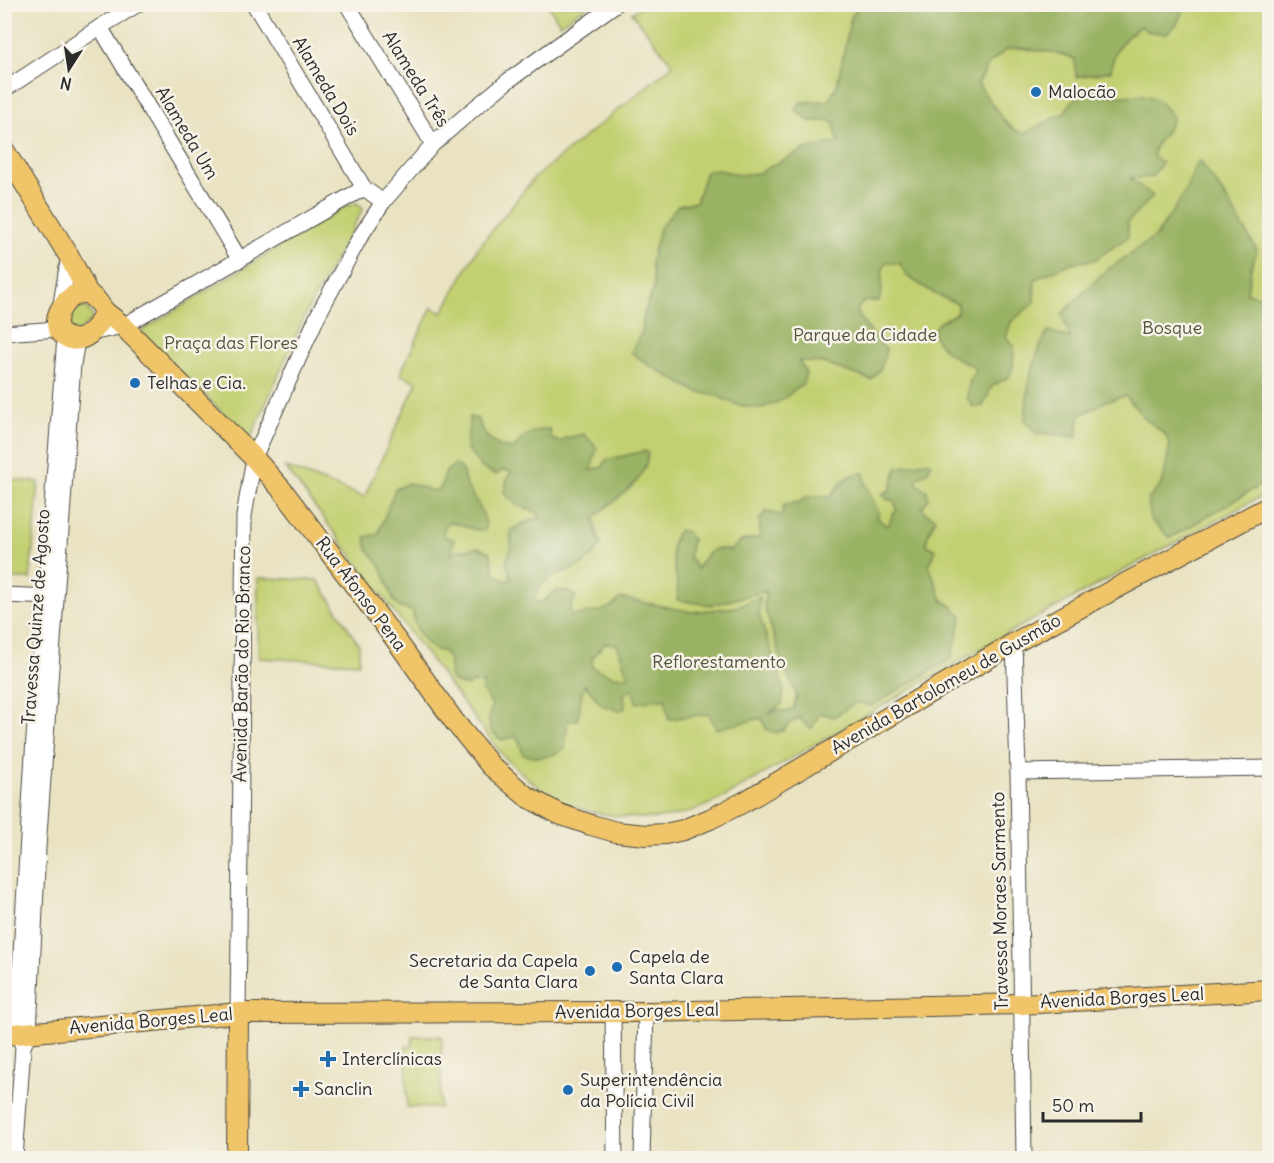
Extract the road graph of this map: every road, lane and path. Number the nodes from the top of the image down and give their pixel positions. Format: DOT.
graph roads {
  1 [pos="138,4"];
  2 [pos="254,4"];
  3 [pos="347,4"];
  4 [pos="616,4"];
  5 [pos="100,27"];
  6 [pos="4,90"];
  7 [pos="433,144"];
  8 [pos="4,150"];
  9 [pos="364,188"];
  10 [pos="383,202"];
  11 [pos="69,256"];
  12 [pos="240,260"];
  13 [pos="88,292"];
  14 [pos="60,310"];
  15 [pos="104,311"];
  16 [pos="123,326"];
  17 [pos="4,333"];
  18 [pos="72,335"];
  19 [pos="254,458"];
  20 [pos="1269,506"];
  21 [pos="4,595"];
  22 [pos="50,597"];
  23 [pos="1014,643"];
  24 [pos="1269,768"];
  25 [pos="1018,772"];
  26 [pos="616,832"];
  27 [pos="1269,990"];
  28 [pos="1021,1004"];
  29 [pos="613,1012"];
  30 [pos="646,1012"];
  31 [pos="238,1013"];
  32 [pos="19,1037"];
  33 [pos="15,1158"];
  34 [pos="237,1158"];
  35 [pos="615,1158"];
  36 [pos="642,1158"];
  37 [pos="1024,1158"];
  1 -- 5 [label="street"];
  2 -- 9 [label="street, Alameda Dois"];
  3 -- 7 [label="street, Alameda Três"];
  4 -- 7 [label="street, Avenida Barão do Rio Branco"];
  5 -- 6 [label="street"];
  5 -- 12 [label="street, Alameda Um"];
  7 -- 10 [label="street, Avenida Barão do Rio Branco"];
  8 -- 11 [label="main road"];
  9 -- 10 [label="street"];
  9 -- 12 [label="street"];
  10 -- 19 [label="street, Avenida Barão do Rio Branco"];
  11 -- 13 [label="main road"];
  11 -- 14 [label="street"];
  12 -- 16 [label="street"];
  13 -- 14 [label="main road"];
  13 -- 15 [label="main road"];
  14 -- 18 [label="main road"];
  15 -- 16 [label="main road, Rua Afonso Pena"];
  15 -- 18 [label="main road"];
  16 -- 18 [label="street"];
  16 -- 19 [label="main road, Rua Afonso Pena"];
  17 -- 18 [label="street"];
  18 -- 22 [label="street, Travessa Quinze de Agosto"];
  19 -- 26 [label="main road, Rua Afonso Pena"];
  19 -- 31 [label="street, Avenida Barão do Rio Branco"];
  20 -- 23 [label="main road, Avenida Bartolomeu de Gusmão"];
  21 -- 22 [label="street"];
  22 -- 32 [label="street, Travessa Quinze de Agosto"];
  23 -- 25 [label="street, Travessa Moraes Sarmento"];
  23 -- 26 [label="main road, Avenida Bartolomeu de Gusmão"];
  24 -- 25 [label="street"];
  25 -- 28 [label="street, Travessa Moraes Sarmento"];
  27 -- 28 [label="main road, Avenida Borges Leal"];
  28 -- 30 [label="main road, Avenida Borges Leal"];
  28 -- 37 [label="street, Travessa Moraes Sarmento"];
  29 -- 30 [label="main road, Avenida Borges Leal"];
  29 -- 31 [label="main road, Avenida Borges Leal"];
  29 -- 35 [label="street"];
  30 -- 36 [label="street"];
  31 -- 32 [label="main road, Avenida Borges Leal"];
  31 -- 34 [label="main road, Avenida Barão do Rio Branco"];
  32 -- 33 [label="street, Travessa Quinze de Agosto"];
}
